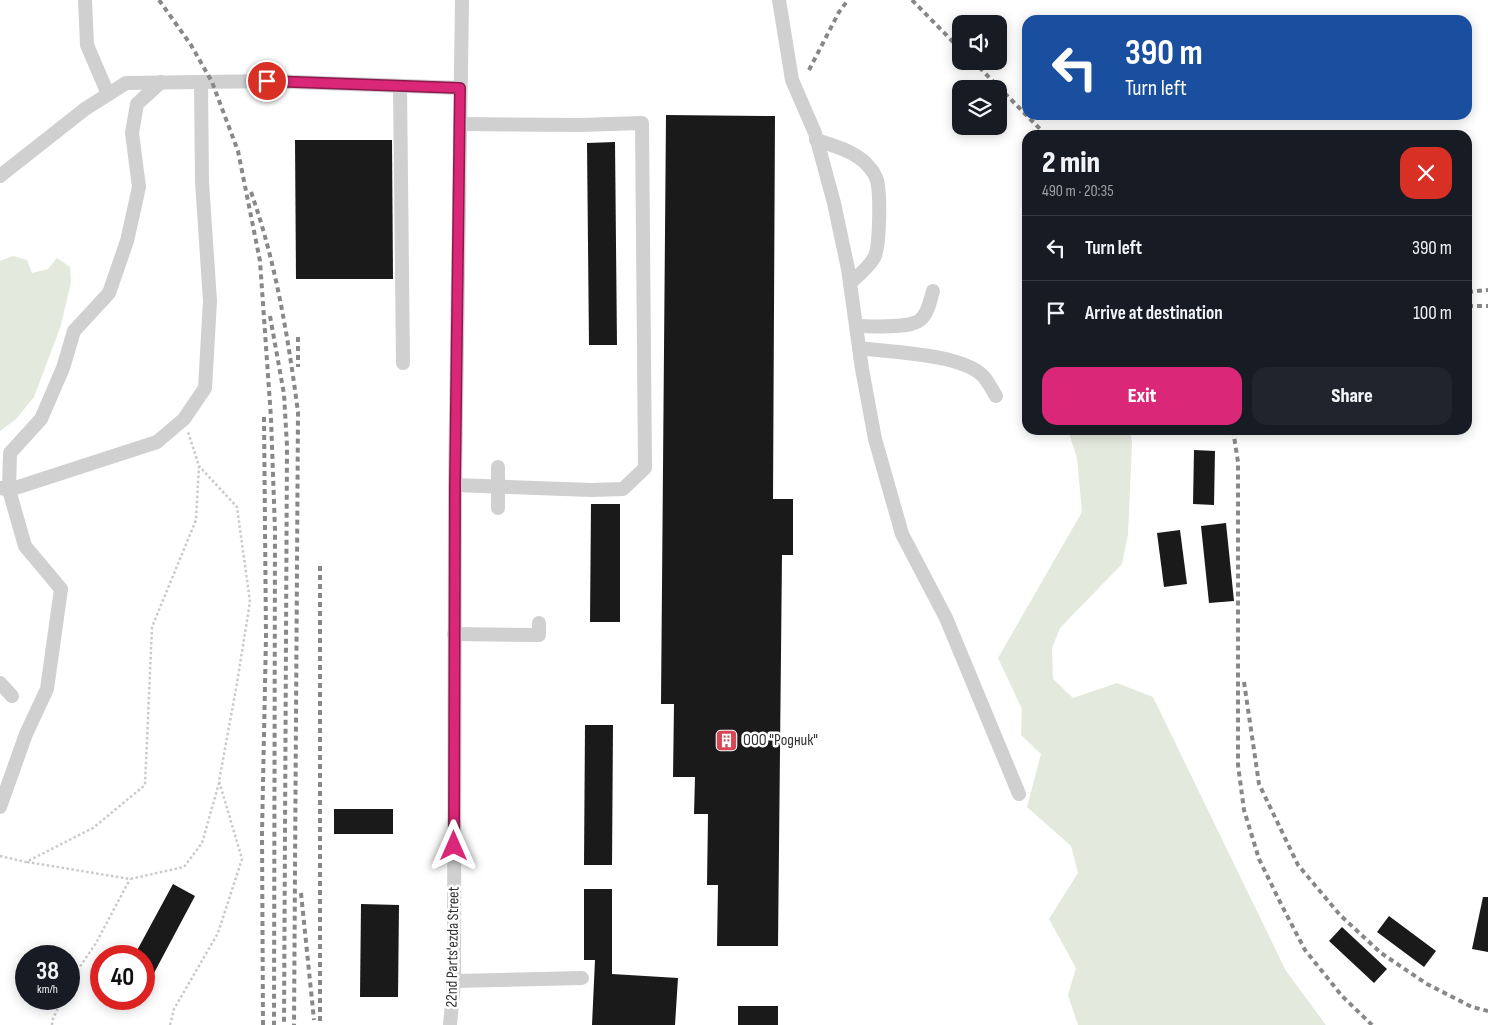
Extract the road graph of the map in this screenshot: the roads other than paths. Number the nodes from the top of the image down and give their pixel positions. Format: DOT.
graph roads {
  1 [pos="85,0"];
  2 [pos="462,0"];
  3 [pos="778,0"];
  4 [pos="161,82"];
  5 [pos="201,82"];
  6 [pos="400,86"];
  7 [pos="460,88"];
  8 [pos="108,94"];
  9 [pos="460,124"];
  10 [pos="816,140"];
  11 [pos="0,176"];
  12 [pos="850,283"];
  13 [pos="933,291"];
  14 [pos="857,326"];
  15 [pos="859,348"];
  16 [pos="402,363"];
  17 [pos="996,396"];
  18 [pos="498,467"];
  19 [pos="455,485"];
  20 [pos="498,486"];
  21 [pos="5,488"];
  22 [pos="498,508"];
  23 [pos="539,624"];
  24 [pos="454,634"];
  25 [pos="0,683"];
  26 [pos="12,696"];
  27 [pos="1019,794"];
  28 [pos="0,807"];
  29 [pos="582,978"];
  30 [pos="454,981"];
  31 [pos="450,1025"];
  1 -- 8 [label="street"];
  2 -- 7 [label="street, 22nd Parts'ezda Street"];
  3 -- 10 [label="street"];
  4 -- 5 [label="street"];
  4 -- 8 [label="street"];
  4 -- 21 [label="street"];
  5 -- 6 [label="street"];
  5 -- 21 [label="street"];
  6 -- 7 [label="street"];
  6 -- 16 [label="street"];
  7 -- 9 [label="street, 22nd Parts'ezda Street"];
  8 -- 11 [label="street"];
  9 -- 19 [label="street, 22nd Parts'ezda Street"];
  9 -- 20 [label="street"];
  10 -- 12 [label="street"];
  10 -- 12 [label="street"];
  12 -- 14 [label="street"];
  13 -- 14 [label="street"];
  14 -- 15 [label="street"];
  15 -- 17 [label="street"];
  15 -- 27 [label="street"];
  18 -- 20 [label="street"];
  19 -- 20 [label="street"];
  19 -- 24 [label="street, 22nd Parts'ezda Street"];
  20 -- 22 [label="street"];
  21 -- 28 [label="street"];
  23 -- 24 [label="street"];
  24 -- 30 [label="street, 22nd Parts'ezda Street"];
  25 -- 26 [label="street"];
  29 -- 30 [label="street"];
  30 -- 31 [label="street, 22nd Parts'ezda Street"];
}
